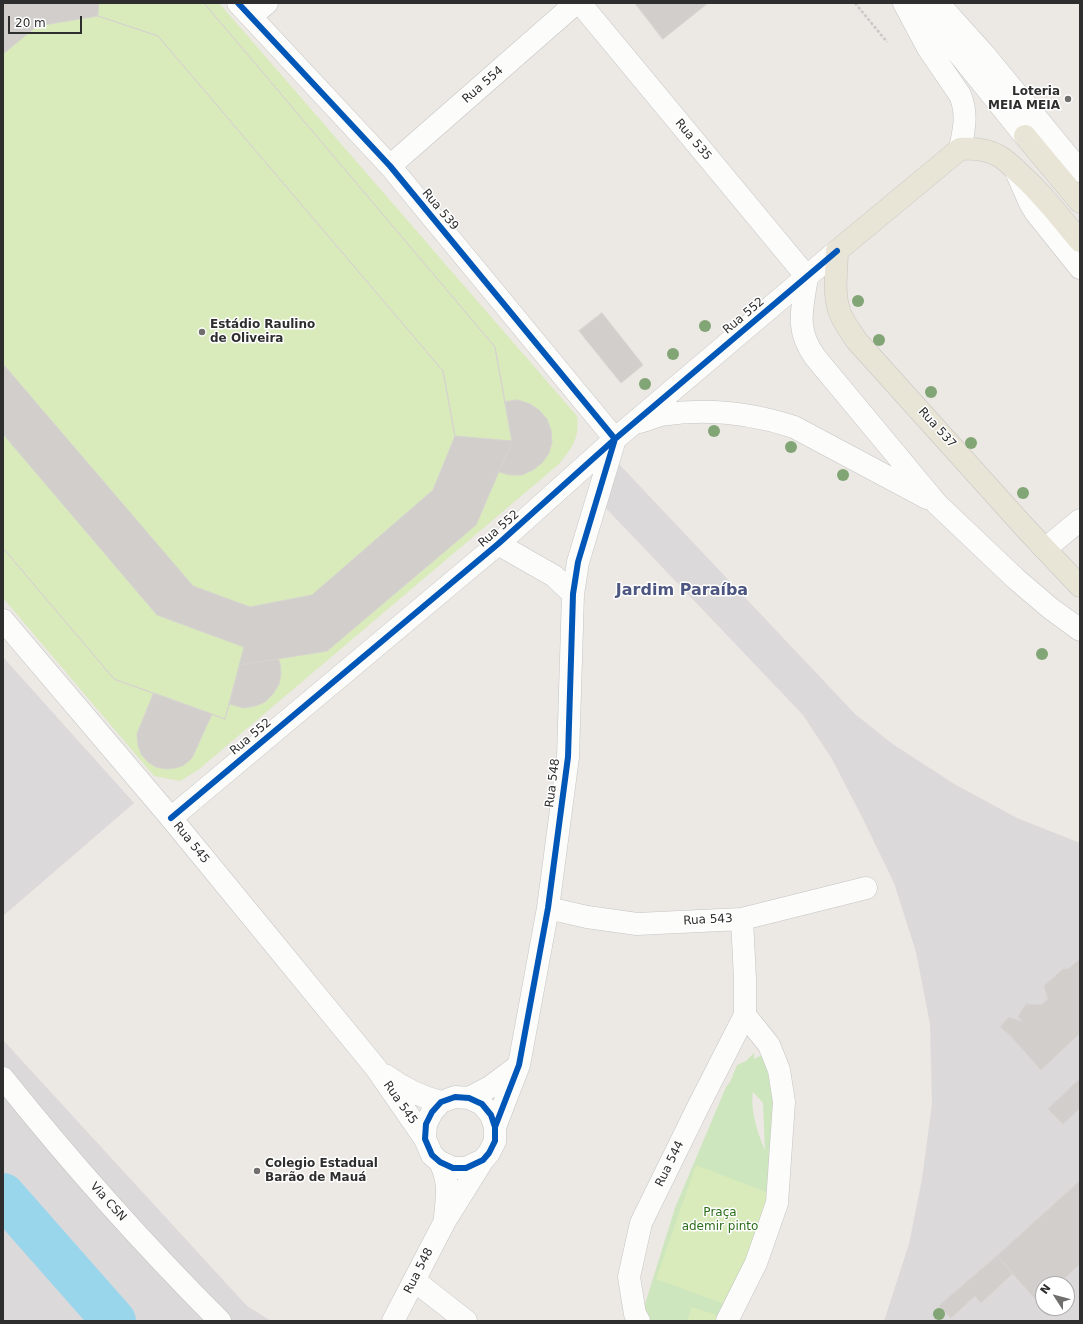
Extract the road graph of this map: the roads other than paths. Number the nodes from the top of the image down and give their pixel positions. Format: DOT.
graph roads {
  1 [pos="576,3"];
  2 [pos="580,3"];
  3 [pos="904,3"];
  4 [pos="916,3"];
  5 [pos="938,3"];
  6 [pos="252,7"];
  7 [pos="1025,136"];
  8 [pos="960,149"];
  9 [pos="390,166"];
  10 [pos="1015,169"];
  11 [pos="1076,187"];
  12 [pos="1080,241"];
  13 [pos="837,251"];
  14 [pos="1080,268"];
  15 [pos="807,278"];
  16 [pos="632,425"];
  17 [pos="615,439"];
  18 [pos="937,504"];
  19 [pos="1080,520"];
  20 [pos="498,544"];
  21 [pos="1045,549"];
  22 [pos="1080,586"];
  23 [pos="573,594"];
  24 [pos="3,620"];
  25 [pos="1080,630"];
  26 [pos="171,818"];
  27 [pos="866,888"];
  28 [pos="548,908"];
  29 [pos="742,919"];
  30 [pos="745,1014"];
  31 [pos="519,1065"];
  32 [pos="376,1068"];
  33 [pos="3,1078"];
  34 [pos="469,1098"];
  35 [pos="441,1102"];
  36 [pos="495,1127"];
  37 [pos="425,1138"];
  38 [pos="483,1160"];
  39 [pos="440,1162"];
  40 [pos="445,1220"];
  41 [pos="414,1281"];
  42 [pos="220,1321"];
  43 [pos="393,1321"];
  44 [pos="466,1321"];
  45 [pos="639,1321"];
  46 [pos="726,1321"];
  1 -- 9 [label="street, Rua 554"];
  2 -- 15 [label="street, Rua 535"];
  3 -- 8 [label="street"];
  4 -- 7 [label="street"];
  5 -- 11 [label="street"];
  6 -- 9 [label="street, Rua 539"];
  7 -- 11 [label="main road"];
  8 -- 10 [label="main road"];
  8 -- 13 [label="main road, Rua 552"];
  9 -- 17 [label="street, Rua 539"];
  10 -- 12 [label="main road"];
  10 -- 14 [label="street"];
  13 -- 15 [label="street, Rua 552"];
  13 -- 21 [label="main road, Rua 537"];
  15 -- 16 [label="street, Rua 552"];
  15 -- 18 [label="street"];
  16 -- 17 [label="street, Rua 552"];
  16 -- 18 [label="street"];
  17 -- 20 [label="street, Rua 552"];
  17 -- 23 [label="street, Rua 548"];
  18 -- 25 [label="street"];
  19 -- 21 [label="street"];
  20 -- 23 [label="street"];
  20 -- 26 [label="street, Rua 552"];
  21 -- 22 [label="main road, Rua 537"];
  23 -- 28 [label="street, Rua 548"];
  24 -- 26 [label="street, Rua 545"];
  26 -- 32 [label="street, Rua 545"];
  27 -- 29 [label="street, Rua 543"];
  28 -- 29 [label="street, Rua 543"];
  28 -- 31 [label="street, Rua 548"];
  29 -- 30 [label="street, Rua 544"];
  30 -- 45 [label="street, Rua 544"];
  30 -- 46 [label="street"];
  31 -- 34 [label="street"];
  31 -- 36 [label="street, Rua 548"];
  32 -- 35 [label="street, Rua 545"];
  32 -- 37 [label="street, Rua 545"];
  33 -- 42 [label="street, Via CSN"];
  34 -- 35 [label="street"];
  34 -- 36 [label="street"];
  35 -- 37 [label="street"];
  36 -- 38 [label="street"];
  37 -- 39 [label="street"];
  38 -- 39 [label="street"];
  38 -- 40 [label="street, Rua 548"];
  39 -- 40 [label="street, Rua 548"];
  40 -- 41 [label="street, Rua 548"];
  41 -- 43 [label="street, Rua 548"];
  41 -- 44 [label="street"];
}
